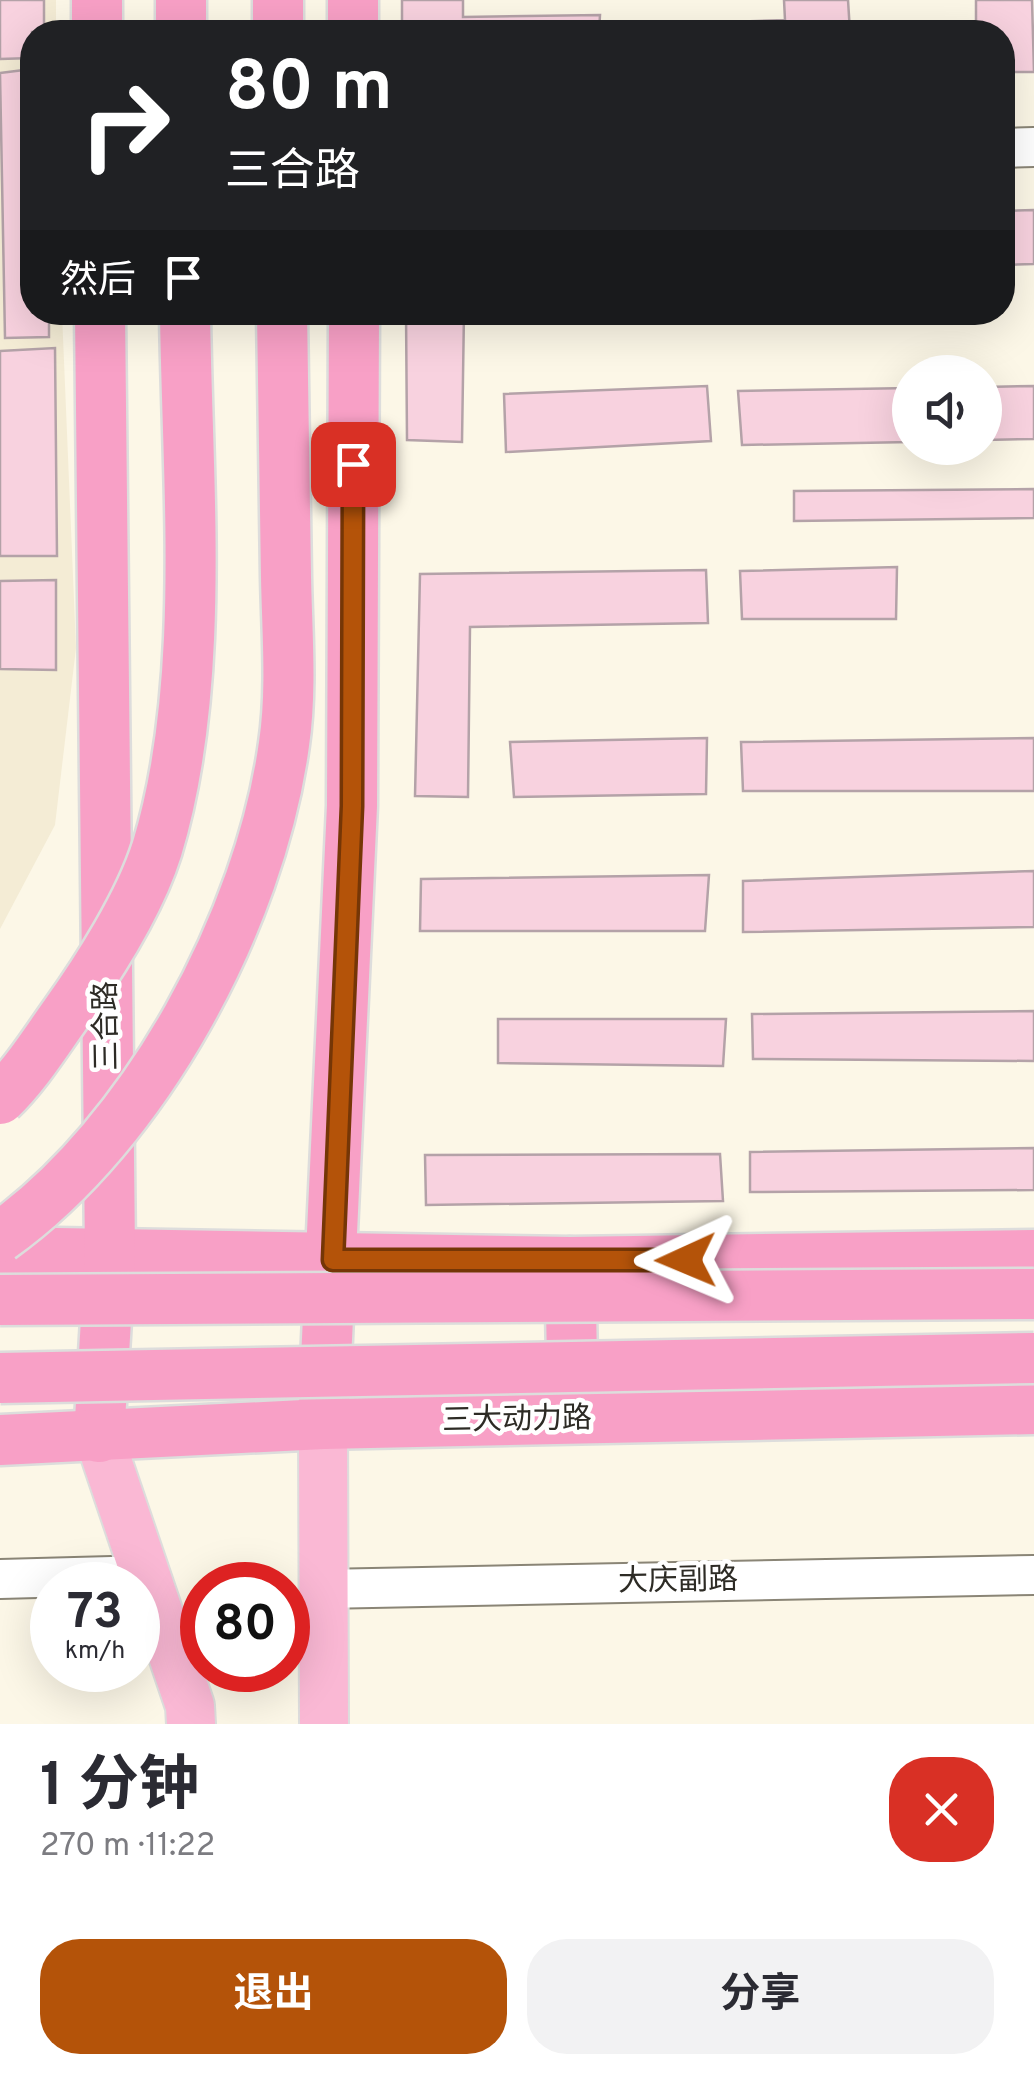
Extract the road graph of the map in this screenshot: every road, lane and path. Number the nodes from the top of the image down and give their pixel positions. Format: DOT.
graph roads {
  1 [pos="100,325"];
  2 [pos="185,325"];
  3 [pos="282,325"];
  4 [pos="354,325"];
  5 [pos="0,1099"];
  6 [pos="0,1237"];
  7 [pos="0,1252"];
  8 [pos="110,1253"];
  9 [pos="1034,1254"];
  10 [pos="333,1260"];
  11 [pos="570,1262"];
  12 [pos="1034,1294"];
  13 [pos="0,1300"];
  14 [pos="1034,1358"];
  15 [pos="0,1378"];
  16 [pos="1034,1408"];
  17 [pos="573,1421"];
  18 [pos="323,1424"];
  19 [pos="100,1437"];
  20 [pos="0,1440"];
  21 [pos="144,1562"];
  22 [pos="1034,1575"];
  23 [pos="30,1578"];
  24 [pos="0,1579"];
  25 [pos="322,1589"];
  26 [pos="160,1610"];
  27 [pos="191,1724"];
  28 [pos="324,1724"];
  1 -- 8 [label="highway, 三合路"];
  2 -- 5 [label="highway, bridge"];
  3 -- 6 [label="highway, bridge"];
  4 -- 10 [label="highway"];
  7 -- 8 [label="highway"];
  8 -- 10 [label="highway"];
  8 -- 19 [label="highway, 三合路"];
  9 -- 11 [label="highway"];
  10 -- 11 [label="highway"];
  10 -- 18 [label="highway"];
  11 -- 17 [label="highway"];
  12 -- 13 [label="highway, bridge"];
  14 -- 15 [label="highway, bridge"];
  16 -- 17 [label="highway, 三大动力路"];
  17 -- 18 [label="highway, 三大动力路"];
  18 -- 19 [label="highway, 三大动力路"];
  18 -- 25 [label="main road"];
  19 -- 20 [label="highway, 三大动力路"];
  19 -- 21 [label="main road, 三合路"];
  22 -- 25 [label="street, 大庆副路"];
  23 -- 24 [label="street"];
  25 -- 28 [label="main road"];
  26 -- 27 [label="main road, 三合路"];
}
